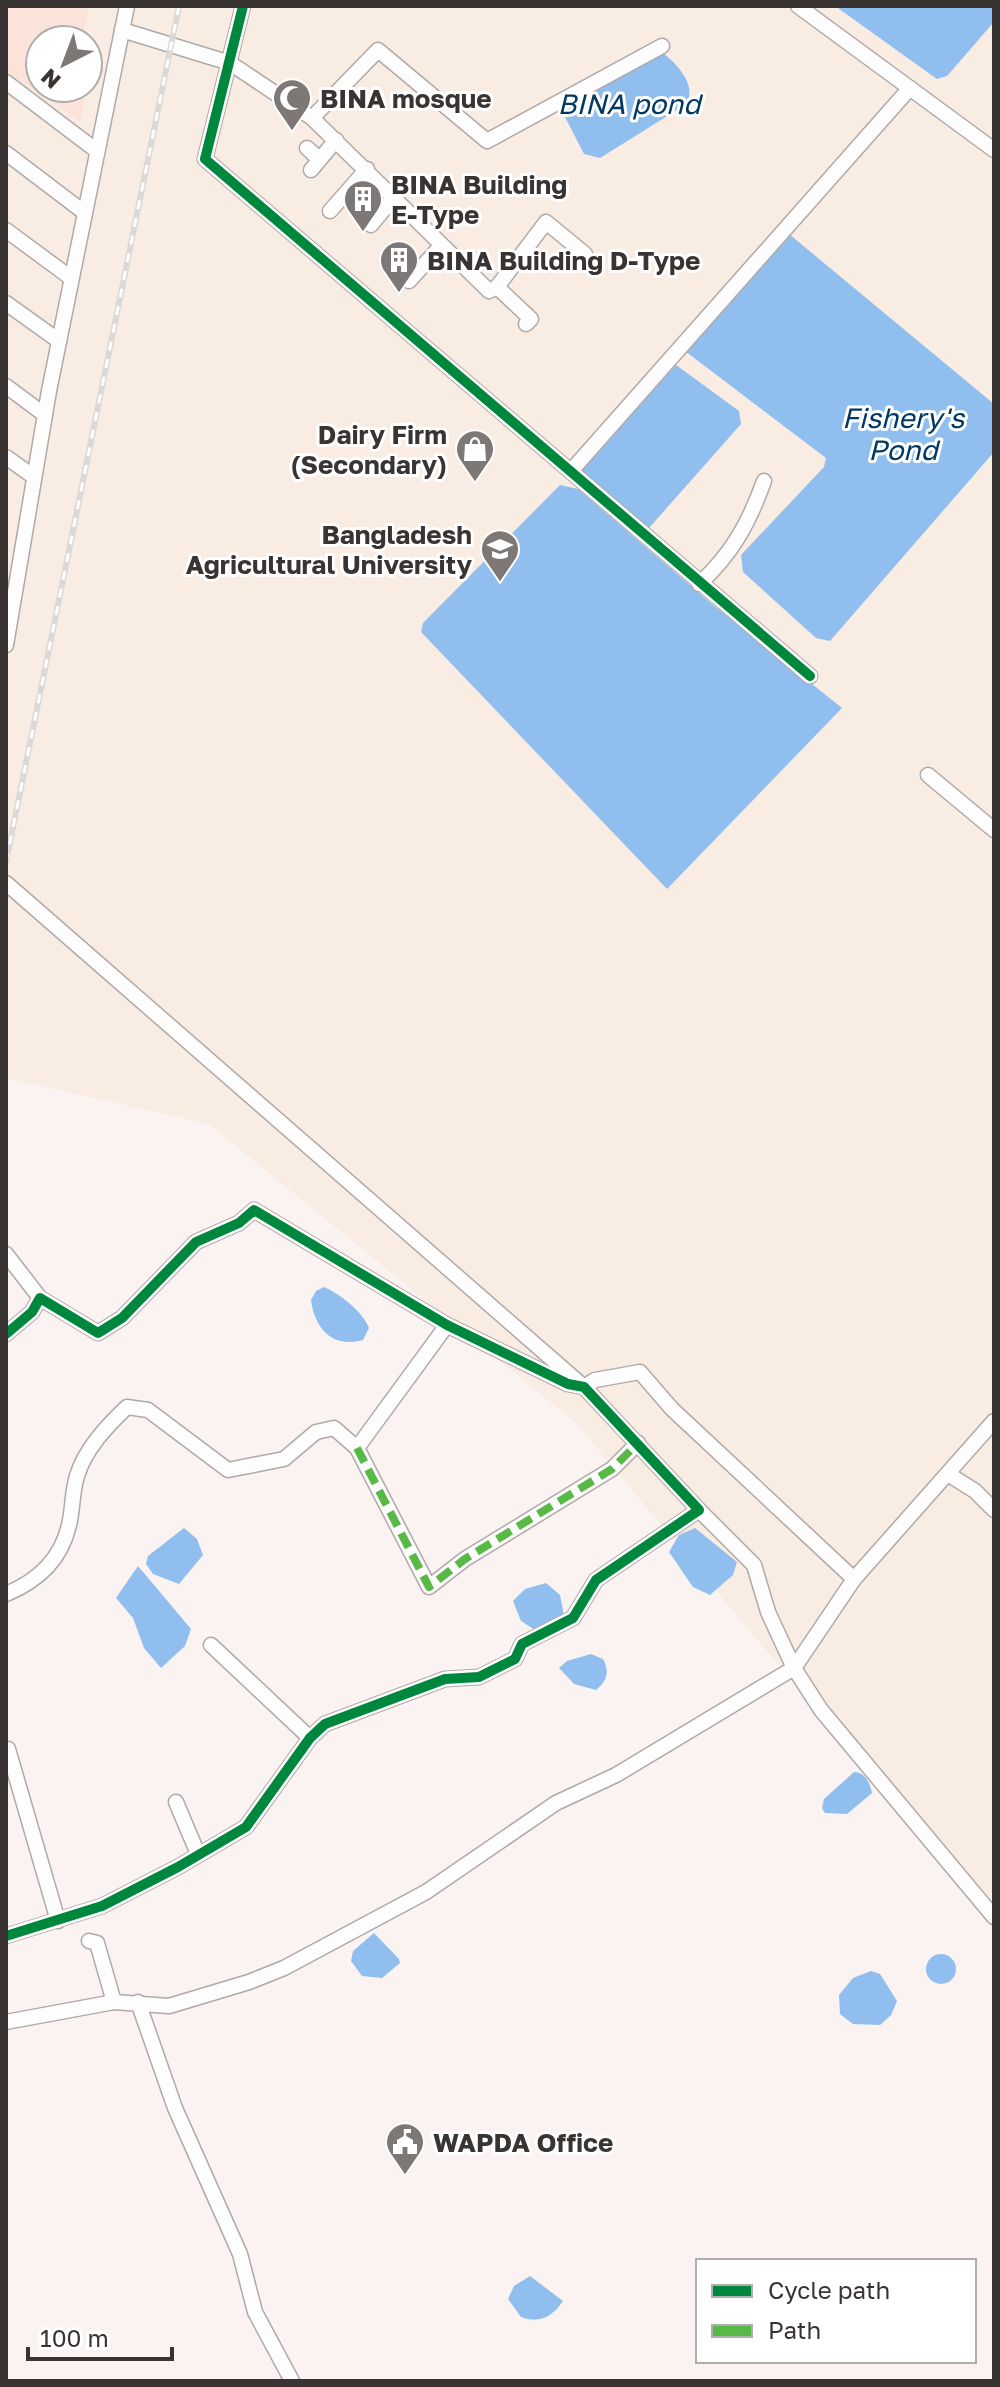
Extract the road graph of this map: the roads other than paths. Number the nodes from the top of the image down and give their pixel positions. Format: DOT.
graph roads {
  1 [pos="127,6"];
  2 [pos="243,6"];
  3 [pos="798,6"];
  4 [pos="122,30"];
  5 [pos="662,46"];
  6 [pos="230,63"];
  7 [pos="6,82"];
  8 [pos="910,88"];
  9 [pos="312,118"];
  10 [pos="336,140"];
  11 [pos="307,148"];
  12 [pos="994,150"];
  13 [pos="97,151"];
  14 [pos="6,153"];
  15 [pos="367,169"];
  16 [pos="393,198"];
  17 [pos="330,211"];
  18 [pos="85,213"];
  19 [pos="371,225"];
  20 [pos="6,230"];
  21 [pos="441,246"];
  22 [pos="585,254"];
  23 [pos="71,278"];
  24 [pos="409,281"];
  25 [pos="497,287"];
  26 [pos="6,303"];
  27 [pos="526,324"];
  28 [pos="59,341"];
  29 [pos="6,386"];
  30 [pos="45,415"];
  31 [pos="6,457"];
  32 [pos="571,471"];
  33 [pos="34,477"];
  34 [pos="764,481"];
  35 [pos="699,584"];
  36 [pos="6,645"];
  37 [pos="810,676"];
  38 [pos="928,775"];
  39 [pos="994,830"];
  40 [pos="6,883"];
  41 [pos="6,1254"];
  42 [pos="40,1298"];
  43 [pos="447,1325"];
  44 [pos="6,1334"];
  45 [pos="584,1387"];
  46 [pos="994,1421"];
  47 [pos="638,1443"];
  48 [pos="357,1448"];
  49 [pos="948,1474"];
  50 [pos="699,1510"];
  51 [pos="994,1510"];
  52 [pos="854,1579"];
  53 [pos="6,1594"];
  54 [pos="211,1645"];
  55 [pos="794,1668"];
  56 [pos="310,1738"];
  57 [pos="8,1749"];
  58 [pos="176,1802"];
  59 [pos="198,1854"];
  60 [pos="993,1912"];
  61 [pos="58,1921"];
  62 [pos="6,1936"];
  63 [pos="89,1941"];
  64 [pos="114,2002"];
  65 [pos="138,2002"];
  66 [pos="6,2022"];
  67 [pos="292,2381"];
  1 -- 4 [label="street"];
  2 -- 6 [label="street"];
  3 -- 8 [label="street"];
  4 -- 6 [label="street"];
  4 -- 13 [label="street"];
  5 -- 9 [label="street"];
  6 -- 9 [label="street"];
  6 -- 32 [label="street"];
  7 -- 13 [label="street"];
  8 -- 12 [label="street"];
  8 -- 32 [label="street"];
  9 -- 10 [label="street"];
  10 -- 11 [label="street"];
  10 -- 15 [label="street"];
  13 -- 18 [label="street"];
  14 -- 18 [label="street"];
  15 -- 16 [label="street"];
  15 -- 17 [label="street"];
  16 -- 19 [label="street"];
  16 -- 21 [label="street"];
  18 -- 23 [label="street"];
  20 -- 23 [label="street"];
  21 -- 24 [label="street"];
  21 -- 25 [label="street"];
  22 -- 25 [label="street"];
  23 -- 28 [label="street"];
  25 -- 27 [label="street"];
  26 -- 28 [label="street"];
  28 -- 30 [label="street"];
  29 -- 30 [label="street"];
  30 -- 33 [label="street"];
  31 -- 33 [label="street"];
  32 -- 35 [label="street"];
  33 -- 36 [label="street"];
  34 -- 35 [label="street"];
  35 -- 37 [label="street"];
  38 -- 39 [label="street"];
  40 -- 45 [label="street"];
  41 -- 42 [label="street"];
  42 -- 43 [label="street"];
  42 -- 44 [label="street"];
  43 -- 45 [label="street"];
  43 -- 48 [label="street"];
  45 -- 47 [label="street"];
  45 -- 52 [label="street"];
  46 -- 49 [label="street"];
  47 -- 48 [label="street"];
  47 -- 50 [label="street"];
  48 -- 53 [label="street"];
  49 -- 51 [label="street"];
  49 -- 52 [label="street"];
  50 -- 55 [label="street"];
  50 -- 56 [label="street"];
  52 -- 55 [label="street"];
  54 -- 56 [label="street"];
  55 -- 60 [label="street"];
  55 -- 65 [label="street"];
  56 -- 59 [label="street"];
  57 -- 61 [label="street"];
  58 -- 59 [label="street"];
  59 -- 61 [label="street"];
  61 -- 62 [label="street"];
  63 -- 64 [label="street"];
  64 -- 65 [label="street"];
  64 -- 66 [label="street"];
  65 -- 67 [label="street"];
}
